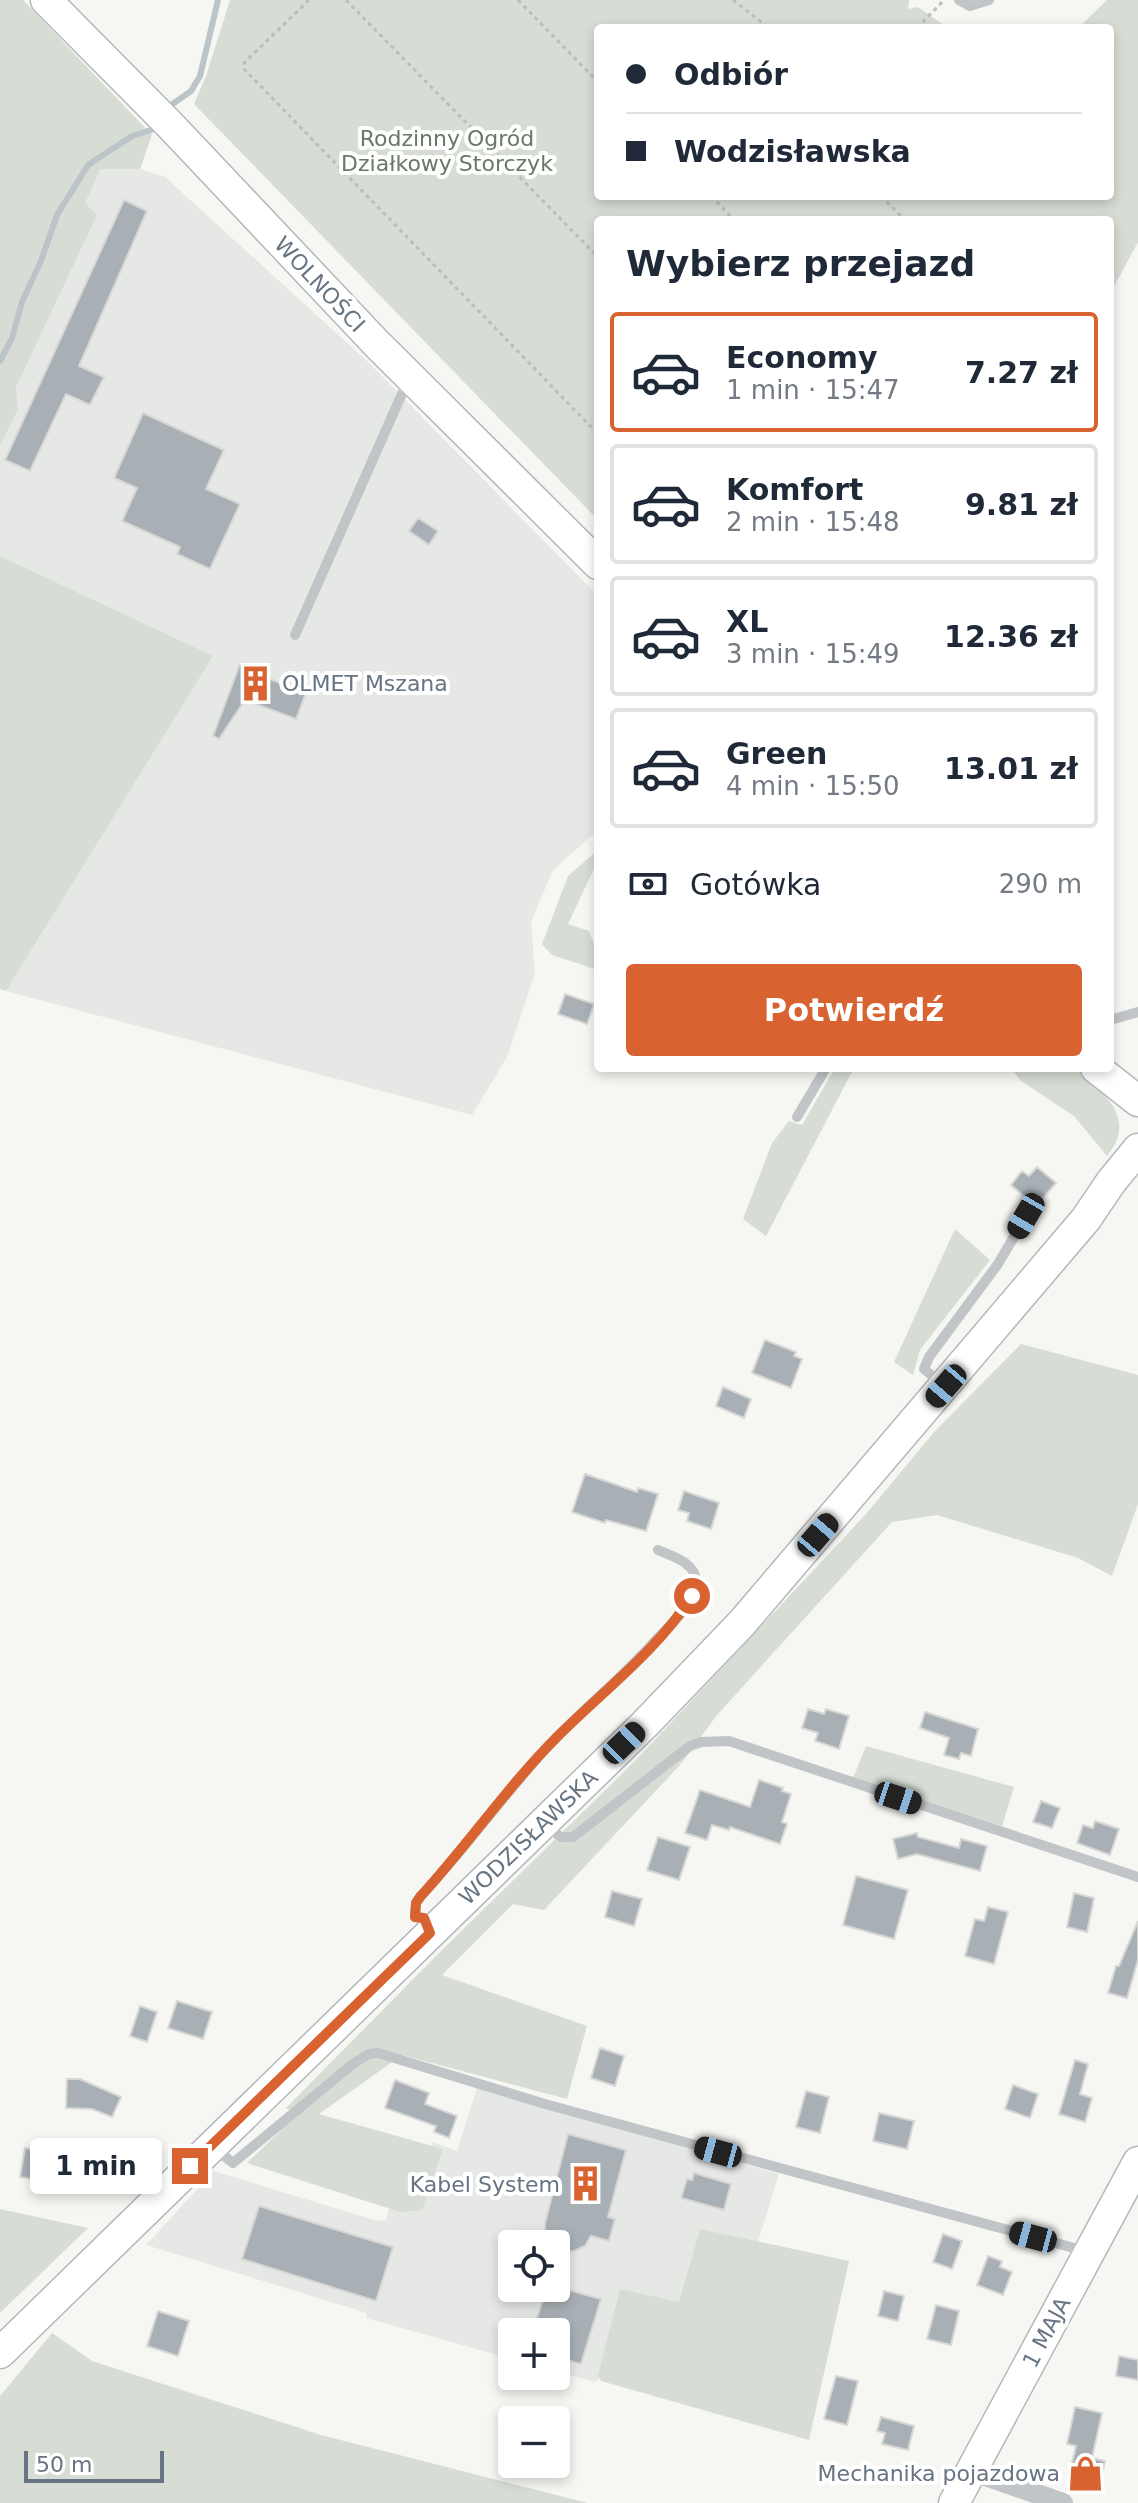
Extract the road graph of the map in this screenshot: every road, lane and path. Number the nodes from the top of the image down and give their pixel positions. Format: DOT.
graph roads {
  1 [pos="46,0"];
  2 [pos="309,0"];
  3 [pos="346,0"];
  4 [pos="518,0"];
  5 [pos="733,0"];
  6 [pos="944,0"];
  7 [pos="959,0"];
  8 [pos="989,0"];
  9 [pos="764,24"];
  10 [pos="921,24"];
  11 [pos="594,78"];
  12 [pos="715,200"];
  13 [pos="885,200"];
  14 [pos="730,216"];
  15 [pos="901,216"];
  16 [pos="594,253"];
  17 [pos="409,376"];
  18 [pos="594,430"];
  19 [pos="594,560"];
  20 [pos="295,635"];
  21 [pos="1138,1012"];
  22 [pos="1114,1019"];
  23 [pos="1114,1061"];
  24 [pos="824,1072"];
  25 [pos="1101,1072"];
  26 [pos="1138,1073"];
  27 [pos="1138,1101"];
  28 [pos="797,1117"];
  29 [pos="1138,1149"];
  30 [pos="1138,1179"];
  31 [pos="1026,1216"];
  32 [pos="1086,1219"];
  33 [pos="946,1386"];
  34 [pos="658,1550"];
  35 [pos="542,1823"];
  36 [pos="1138,1877"];
  37 [pos="430,1933"];
  38 [pos="211,2146"];
  39 [pos="1138,2162"];
  40 [pos="1090,2252"];
  41 [pos="0,2353"];
  42 [pos="971,2471"];
  43 [pos="954,2503"];
  44 [pos="1063,2503"];
  1 -- 17 [label="main road, WOLNOŚCI"];
  2 -- 18 [label="path"];
  3 -- 16 [label="path"];
  4 -- 11 [label="path"];
  5 -- 9 [label="path"];
  6 -- 10 [label="path"];
  7 -- 8 [label="lane"];
  12 -- 14 [label="path"];
  13 -- 15 [label="path"];
  17 -- 19 [label="main road, WOLNOŚCI"];
  17 -- 20 [label="lane"];
  21 -- 22 [label="lane"];
  23 -- 26 [label="main road"];
  24 -- 28 [label="lane"];
  25 -- 27 [label="main road"];
  29 -- 32 [label="main road, WODZISŁAWSKA"];
  30 -- 32 [label="main road, WODZISŁAWSKA"];
  31 -- 33 [label="lane"];
  32 -- 33 [label="main road, WODZISŁAWSKA"];
  33 -- 35 [label="main road, WODZISŁAWSKA"];
  34 -- 37 [label="lane"];
  35 -- 36 [label="lane"];
  35 -- 37 [label="main road, WODZISŁAWSKA"];
  37 -- 38 [label="main road, WODZISŁAWSKA"];
  38 -- 40 [label="lane"];
  38 -- 41 [label="main road, WODZISŁAWSKA"];
  39 -- 40 [label="main road, 1 MAJA"];
  40 -- 42 [label="main road, 1 MAJA"];
  42 -- 43 [label="main road, 1 MAJA"];
  42 -- 44 [label="street"];
}
